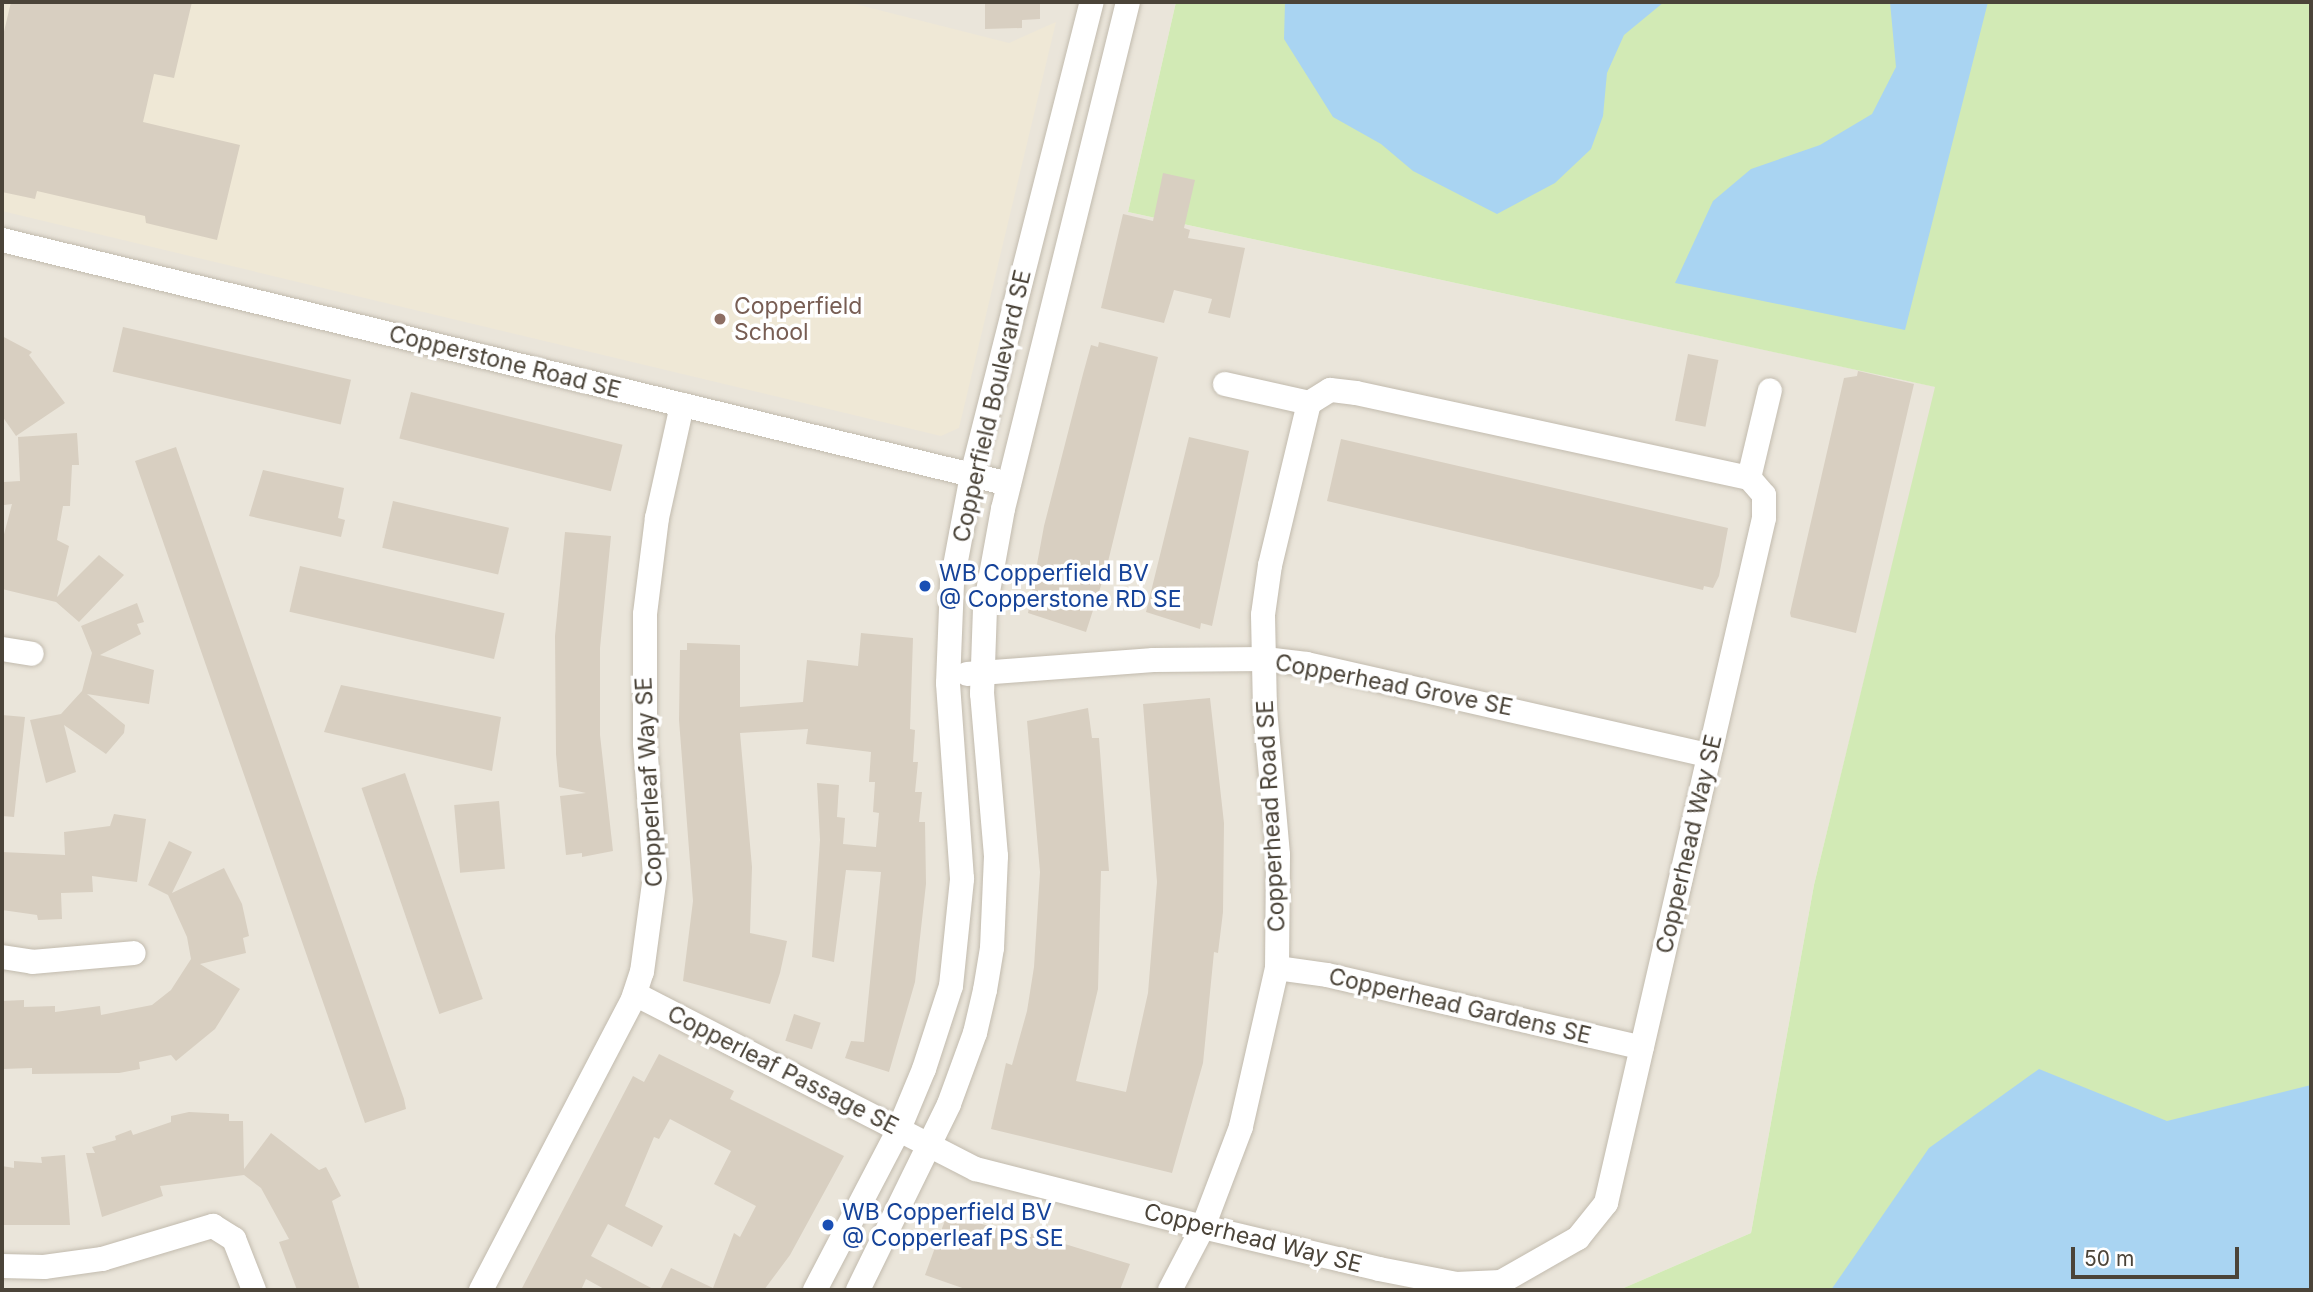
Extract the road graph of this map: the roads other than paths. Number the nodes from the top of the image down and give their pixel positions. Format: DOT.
graph roads {
  1 [pos="1092,2"];
  2 [pos="1128,2"];
  3 [pos="2,240"];
  4 [pos="1225,384"];
  5 [pos="1770,390"];
  6 [pos="1309,403"];
  7 [pos="682,405"];
  8 [pos="972,475"];
  9 [pos="1749,478"];
  10 [pos="1009,484"];
  11 [pos="2,649"];
  12 [pos="32,654"];
  13 [pos="1265,659"];
  14 [pos="981,673"];
  15 [pos="948,675"];
  16 [pos="1709,755"];
  17 [pos="134,953"];
  18 [pos="2,957"];
  19 [pos="1278,968"];
  20 [pos="635,994"];
  21 [pos="1642,1048"];
  22 [pos="899,1129"];
  23 [pos="930,1146"];
  24 [pos="1203,1227"];
  25 [pos="2,1265"];
  26 [pos="254,1290"];
  27 [pos="481,1290"];
  28 [pos="815,1290"];
  29 [pos="858,1290"];
  30 [pos="1170,1290"];
  1 -- 8 [label="street, Copperfield Boulevard SE"];
  2 -- 10 [label="street, Copperfield Boulevard SE"];
  3 -- 7 [label="street, Copperstone Road SE"];
  4 -- 6 [label="street"];
  5 -- 9 [label="street"];
  6 -- 9 [label="street"];
  6 -- 13 [label="street"];
  7 -- 8 [label="street, Copperstone Road SE"];
  7 -- 20 [label="street, Copperleaf Way SE"];
  8 -- 10 [label="street, Copperstone Road SE"];
  8 -- 15 [label="street, Copperfield Boulevard SE"];
  9 -- 16 [label="street, Copperhead Way SE"];
  10 -- 14 [label="street, Copperfield Boulevard SE"];
  11 -- 12 [label="street"];
  13 -- 14 [label="street, Copperhead Grove SE"];
  13 -- 16 [label="street, Copperhead Grove SE"];
  13 -- 19 [label="street, Copperhead Road SE"];
  14 -- 15 [label="street, Copperhead Grove SE"];
  14 -- 23 [label="street, Copperfield Boulevard SE"];
  15 -- 22 [label="street, Copperfield Boulevard SE"];
  16 -- 21 [label="street, Copperhead Way SE"];
  17 -- 18 [label="street"];
  19 -- 21 [label="street, Copperhead Gardens SE"];
  19 -- 24 [label="street, Copperhead Road SE"];
  20 -- 22 [label="street, Copperleaf Passage SE"];
  20 -- 27 [label="street, Copperleaf Way SE"];
  21 -- 24 [label="street, Copperhead Way SE"];
  22 -- 23 [label="street, Copperleaf Passage SE"];
  22 -- 28 [label="street, Copperfield Boulevard SE"];
  23 -- 24 [label="street, Copperhead Way SE"];
  23 -- 29 [label="street, Copperfield Boulevard SE"];
  24 -- 30 [label="street, Copperhead Road SE"];
  25 -- 26 [label="street"];
}
